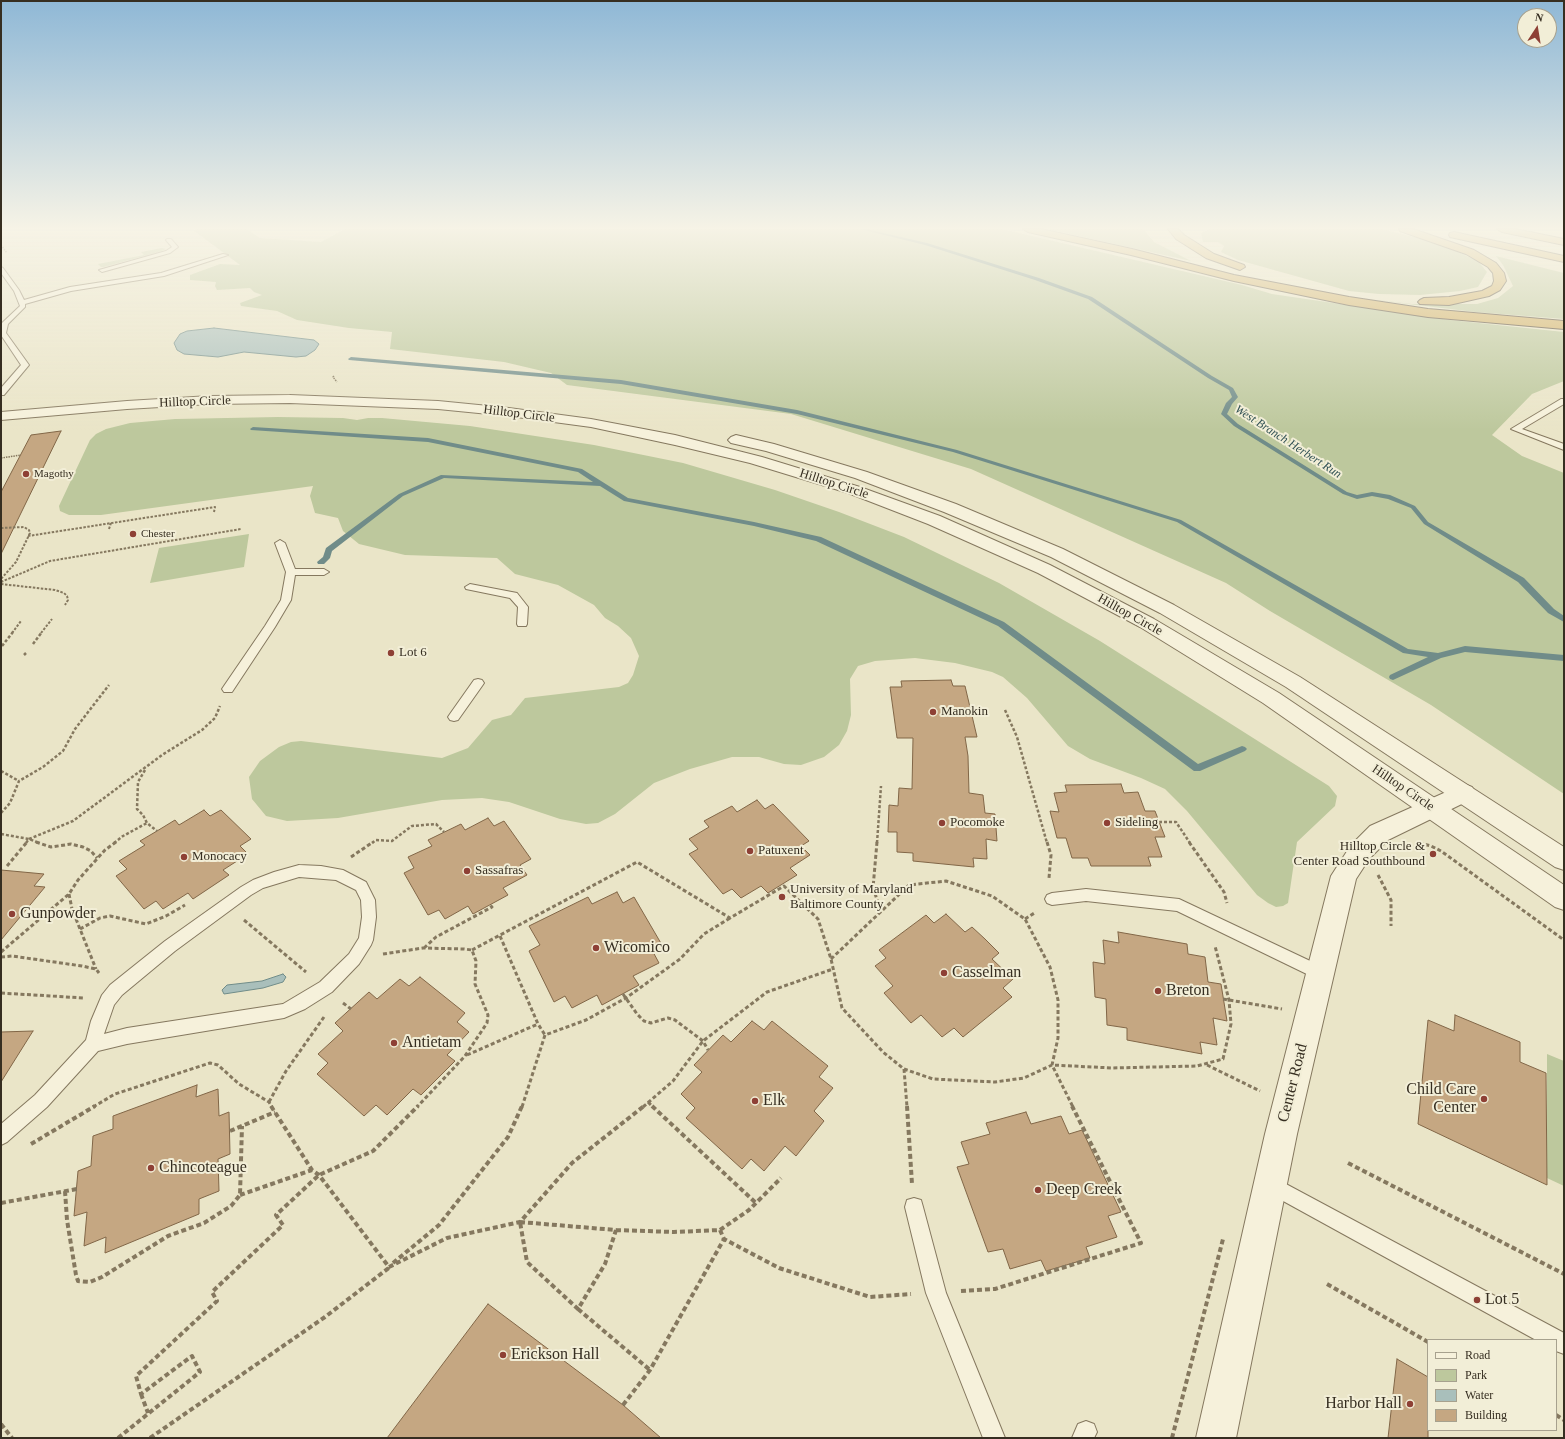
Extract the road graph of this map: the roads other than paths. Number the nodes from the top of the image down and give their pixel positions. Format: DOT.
graph roads {
  1 [pos="19,296"];
  2 [pos="45,296"];
  3 [pos="1340,296"];
  4 [pos="1355,296"];
  5 [pos="1477,296"];
  6 [pos="22,303"];
  7 [pos="40,305"];
  8 [pos="19,310"];
  9 [pos="1564,325"];
  10 [pos="1,394"];
  11 [pos="1564,401"];
  12 [pos="1,405"];
  13 [pos="1,416"];
  14 [pos="1564,447"];
  15 [pos="280,543"];
  16 [pos="291,572"];
  17 [pos="324,572"];
  18 [pos="470,587"];
  19 [pos="522,624"];
  20 [pos="478,683"];
  21 [pos="228,689"];
  22 [pos="454,716"];
  23 [pos="1464,793"];
  24 [pos="1432,808"];
  25 [pos="1564,860"];
  26 [pos="1052,899"];
  27 [pos="1564,899"];
  28 [pos="1320,973"];
  29 [pos="93,1044"];
  30 [pos="1,1136"];
  31 [pos="1270,1184"];
  32 [pos="914,1207"];
  33 [pos="1555,1339"];
  34 [pos="994,1438"];
  35 [pos="1216,1438"];
  1 -- 6 [label="lane"];
  2 -- 6 [label="lane"];
  3 -- 9 [label="highway"];
  4 -- 5 [label="highway"];
  6 -- 8 [label="lane"];
  7 -- 8 [label="lane"];
  8 -- 10 [label="lane"];
  11 -- 14 [label="lane"];
  12 -- 23 [label="street, Hilltop Circle"];
  13 -- 24 [label="street, Hilltop Circle"];
  15 -- 16 [label="lane"];
  16 -- 17 [label="lane"];
  16 -- 21 [label="lane"];
  18 -- 19 [label="lane"];
  20 -- 22 [label="lane"];
  23 -- 24 [label="street, Center Road"];
  23 -- 25 [label="street, Hilltop Circle"];
  24 -- 27 [label="street, Hilltop Circle"];
  24 -- 28 [label="street, Center Road"];
  26 -- 28 [label="lane"];
  28 -- 31 [label="street, Center Road"];
  29 -- 29 [label="lane"];
  29 -- 30 [label="lane"];
  31 -- 33 [label="lane"];
  31 -- 35 [label="street, Center Road"];
  32 -- 34 [label="lane"];
}
